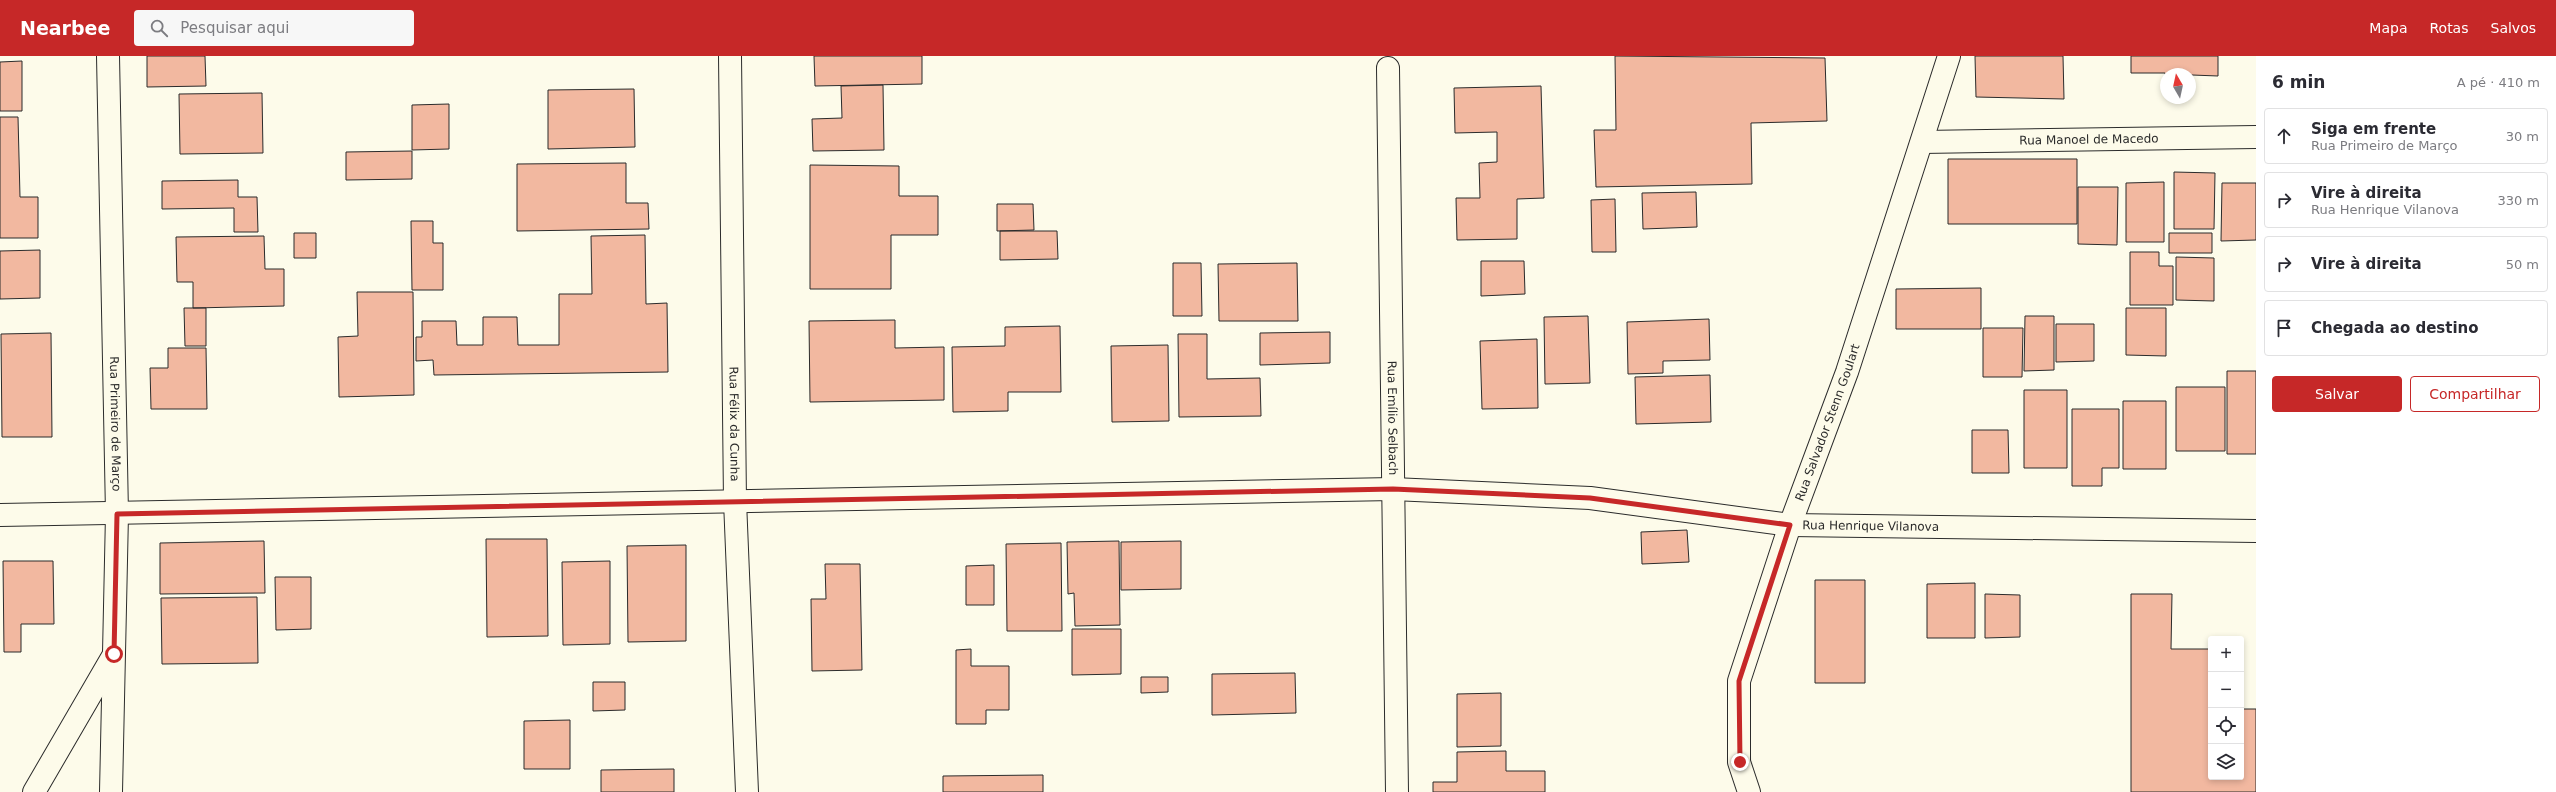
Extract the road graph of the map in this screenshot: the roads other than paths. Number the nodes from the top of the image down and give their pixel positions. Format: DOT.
graph roads {
  1 [pos="108,56"];
  2 [pos="730,56"];
  3 [pos="1949,56"];
  4 [pos="1388,68"];
  5 [pos="2256,137"];
  6 [pos="1922,142"];
  7 [pos="1393,489"];
  8 [pos="735,501"];
  9 [pos="117,514"];
  10 [pos="0,515"];
  11 [pos="1790,525"];
  12 [pos="2256,531"];
  13 [pos="114,654"];
  14 [pos="34,792"];
  15 [pos="111,792"];
  16 [pos="746,792"];
  17 [pos="1397,792"];
  18 [pos="1749,792"];
  1 -- 9 [label="street, Rua Primeiro de Março"];
  2 -- 8 [label="street, Rua Félix da Cunha"];
  3 -- 6 [label="street, Rua Salvador Stenn Goulart"];
  4 -- 7 [label="street, Rua Emílio Selbach"];
  5 -- 6 [label="street, Rua Manoel de Macedo"];
  6 -- 11 [label="street, Rua Salvador Stenn Goulart"];
  7 -- 8 [label="street, Rua Henrique Vilanova"];
  7 -- 11 [label="street, Rua Henrique Vilanova"];
  7 -- 17 [label="street, Rua Emílio Selbach"];
  8 -- 9 [label="street, Rua Henrique Vilanova"];
  8 -- 16 [label="street, Rua Félix da Cunha"];
  9 -- 10 [label="street, Rua Henrique Vilanova"];
  9 -- 13 [label="street, Rua Primeiro de Março"];
  11 -- 12 [label="street, Rua Henrique Vilanova"];
  11 -- 18 [label="street, Rua Salvador Stenn Goulart"];
  13 -- 14 [label="street"];
  13 -- 15 [label="street, Rua Primeiro de Março"];
}
